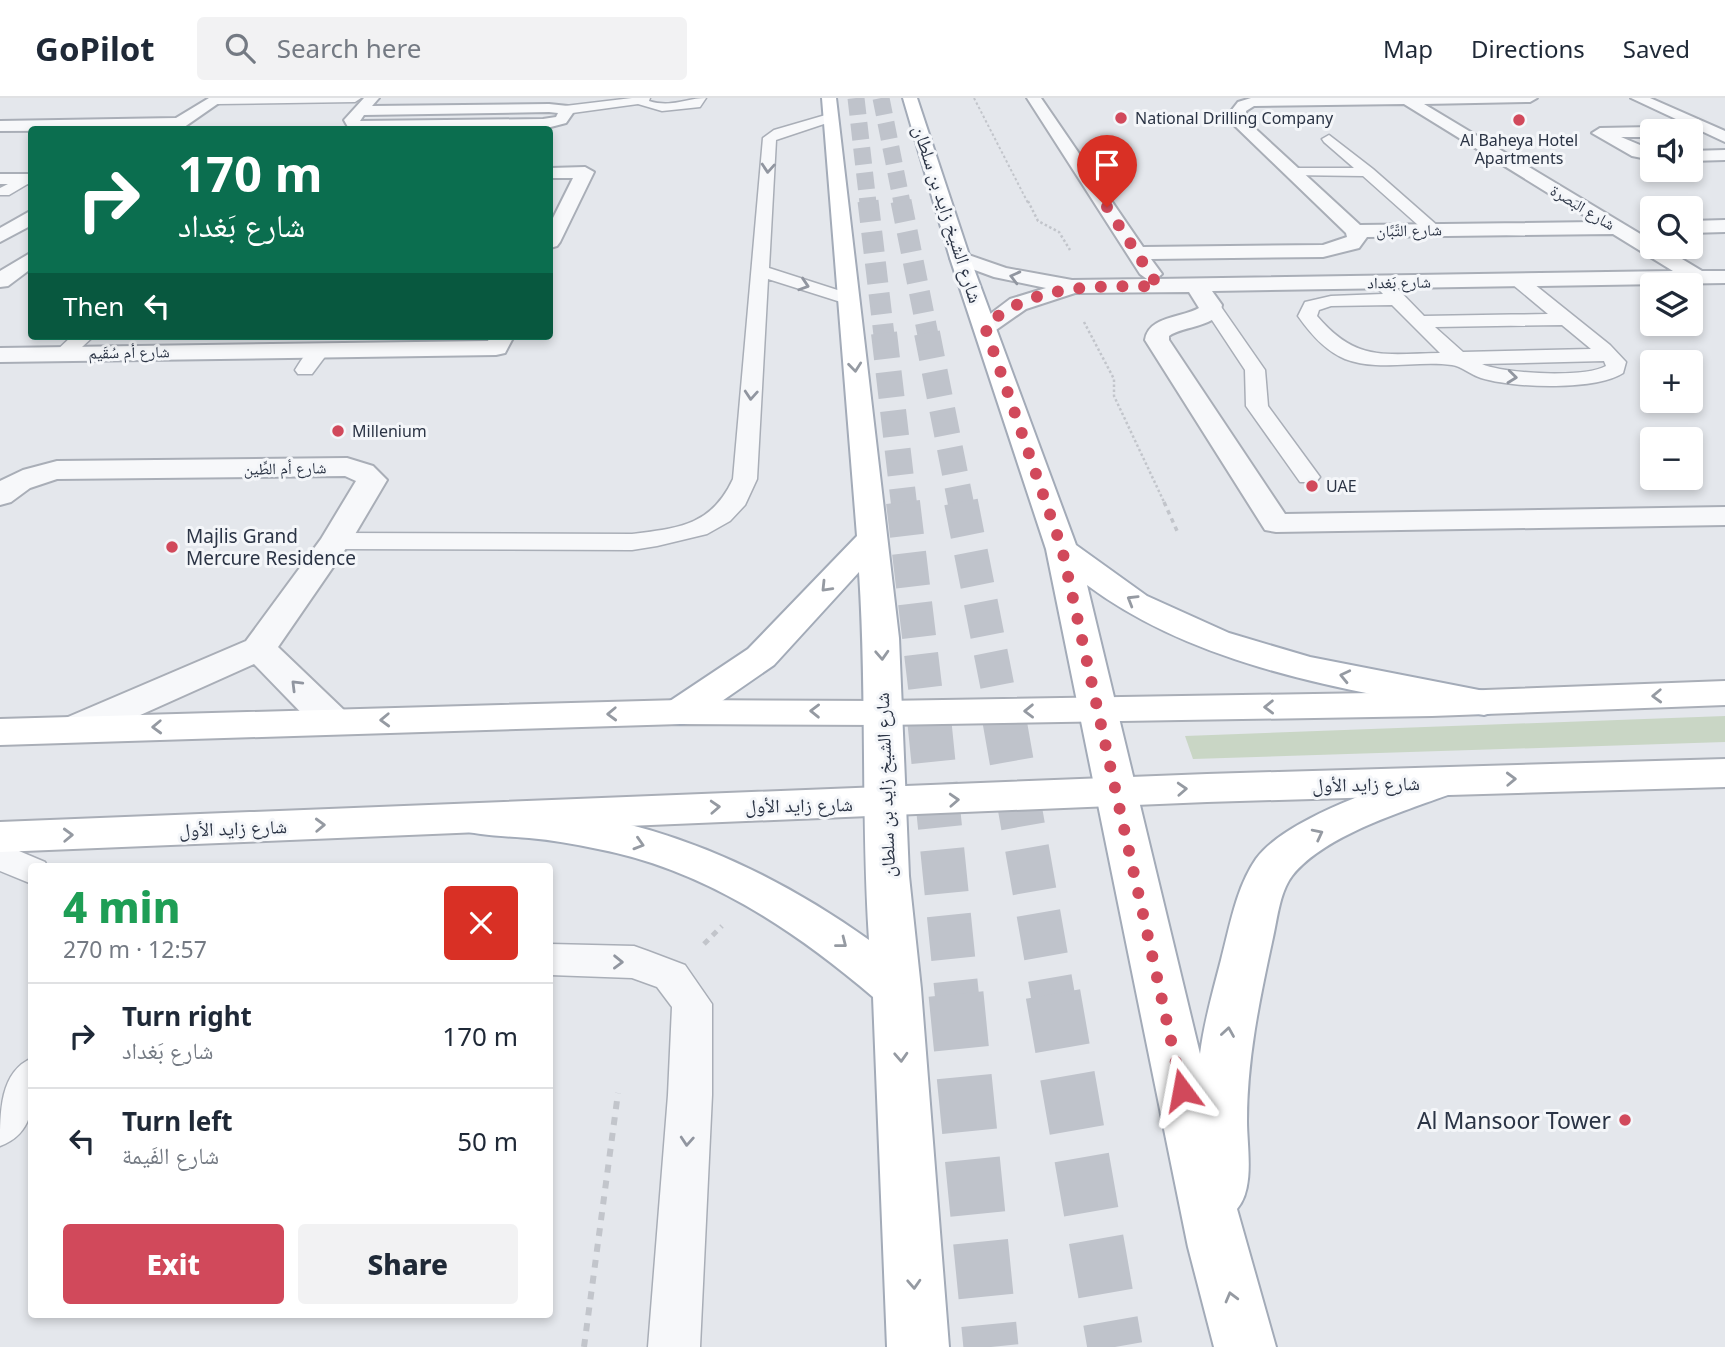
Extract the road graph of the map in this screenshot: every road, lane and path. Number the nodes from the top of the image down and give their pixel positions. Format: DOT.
graph roads {
  1 [pos="372,98"];
  2 [pos="700,98"];
  3 [pos="974,98"];
  4 [pos="1034,98"];
  5 [pos="1530,98"];
  6 [pos="1638,98"];
  7 [pos="218,99"];
  8 [pos="644,99"];
  9 [pos="912,99"];
  10 [pos="1405,99"];
  11 [pos="358,104"];
  12 [pos="829,108"];
  13 [pos="565,110"];
  14 [pos="0,126"];
  15 [pos="173,126"];
  16 [pos="364,126"];
  17 [pos="477,126"];
  18 [pos="1640,132"];
  19 [pos="1719,134"];
  20 [pos="1329,139"];
  21 [pos="1640,152"];
  22 [pos="1725,155"];
  23 [pos="1703,156"];
  24 [pos="1294,172"];
  25 [pos="1368,172"];
  26 [pos="553,173"];
  27 [pos="28,179"];
  28 [pos="2,185"];
  29 [pos="28,218"];
  30 [pos="1725,226"];
  31 [pos="1640,227"];
  32 [pos="1703,227"];
  33 [pos="1617,228"];
  34 [pos="1433,230"];
  35 [pos="1355,231"];
  36 [pos="0,236"];
  37 [pos="553,237"];
  38 [pos="1071,250"];
  39 [pos="1137,253"];
  40 [pos="960,258"];
  41 [pos="28,261"];
  42 [pos="760,271"];
  43 [pos="1691,273"];
  44 [pos="1703,277"];
  45 [pos="1725,277"];
  46 [pos="1640,278"];
  47 [pos="1518,280"];
  48 [pos="1703,280"];
  49 [pos="0,281"];
  50 [pos="1381,282"];
  51 [pos="1158,286"];
  52 [pos="1072,287"];
  53 [pos="1725,294"];
  54 [pos="1203,295"];
  55 [pos="847,299"];
  56 [pos="1544,301"];
  57 [pos="1401,302"];
  58 [pos="1082,319"];
  59 [pos="1567,319"];
  60 [pos="1421,322"];
  61 [pos="985,327"];
  62 [pos="1590,338"];
  63 [pos="500,340"];
  64 [pos="1440,340"];
  65 [pos="360,343"];
  66 [pos="88,344"];
  67 [pos="192,344"];
  68 [pos="320,350"];
  69 [pos="0,355"];
  70 [pos="1460,359"];
  71 [pos="305,370"];
  72 [pos="1308,477"];
  73 [pos="0,496"];
  74 [pos="1725,516"];
  75 [pos="1178,533"];
  76 [pos="873,538"];
  77 [pos="335,541"];
  78 [pos="1062,549"];
  79 [pos="259,649"];
  80 [pos="1725,693"];
  81 [pos="1484,703"];
  82 [pos="1097,710"];
  83 [pos="680,712"];
  84 [pos="883,713"];
  85 [pos="332,721"];
  86 [pos="75,729"];
  87 [pos="0,732"];
  88 [pos="1725,773"];
  89 [pos="1442,782"];
  90 [pos="1114,792"];
  91 [pos="886,803"];
  92 [pos="475,819"];
  93 [pos="0,837"];
  94 [pos="0,856"];
  95 [pos="28,869"];
  96 [pos="727,921"];
  97 [pos="553,960"];
  98 [pos="671,976"];
  99 [pos="897,989"];
  100 [pos="28,1082"];
  101 [pos="618,1093"];
  102 [pos="0,1126"];
  103 [pos="1217,1247"];
  104 [pos="584,1347"];
  105 [pos="674,1347"];
  106 [pos="918,1347"];
  107 [pos="1245,1347"];
  1 -- 11 [label="street"];
  2 -- 8 [label="lane"];
  3 -- 38 [label="path"];
  4 -- 39 [label="street"];
  5 -- 10 [label="street"];
  6 -- 19 [label="street"];
  7 -- 11 [label="lane"];
  7 -- 15 [label="street"];
  8 -- 13 [label="lane"];
  9 -- 40 [label="main road, شارع الشيخ زايد بن سلطان"];
  10 -- 24 [label="street"];
  10 -- 33 [label="street, شارع البَصرة"];
  11 -- 13 [label="street"];
  11 -- 16 [label="street"];
  12 -- 42 [label="lane, one-way"];
  12 -- 55 [label="main road, شارع الشيخ زايد بن سلطان"];
  13 -- 17 [label="street"];
  14 -- 15 [label="street"];
  18 -- 21 [label="street"];
  20 -- 25 [label="lane"];
  22 -- 23 [label="street"];
  24 -- 25 [label="lane"];
  24 -- 35 [label="street"];
  25 -- 34 [label="lane"];
  26 -- 37 [label="street"];
  27 -- 28 [label="street"];
  29 -- 36 [label="street"];
  30 -- 32 [label="street"];
  31 -- 33 [label="street, شارع التَّبَّان"];
  33 -- 34 [label="street, شارع التَّبَّان"];
  33 -- 43 [label="street, شارع البَصرة"];
  34 -- 35 [label="street, شارع التَّبَّان"];
  35 -- 39 [label="street, شارع التَّبَّان"];
  39 -- 51 [label="street"];
  52 -- 40 [label="street, شارع بَغداد, one-way"];
  40 -- 61 [label="main road, شارع الشيخ زايد بن سلطان"];
  41 -- 49 [label="street"];
  42 -- 55 [label="lane, one-way"];
  42 -- 77 [label="lane, one-way"];
  44 -- 45 [label="street, شارع بَغداد"];
  46 -- 47 [label="street, شارع بَغداد"];
  47 -- 50 [label="street, شارع بَغداد"];
  47 -- 56 [label="lane"];
  48 -- 53 [label="street, شارع البَصرة"];
  50 -- 54 [label="street, شارع بَغداد"];
  50 -- 57 [label="lane"];
  51 -- 52 [label="street, شارع بَغداد"];
  51 -- 54 [label="street, شارع بَغداد"];
  52 -- 61 [label="street, شارع بَغداد"];
  54 -- 72 [label="lane"];
  54 -- 74 [label="street"];
  55 -- 76 [label="main road, شارع الشيخ زايد بن سلطان, one-way"];
  56 -- 57 [label="lane"];
  56 -- 59 [label="lane"];
  57 -- 60 [label="lane"];
  57 -- 70 [label="lane"];
  58 -- 75 [label="path"];
  59 -- 60 [label="lane"];
  59 -- 62 [label="lane"];
  60 -- 64 [label="lane"];
  61 -- 78 [label="main road, شارع الشيخ زايد بن سلطان"];
  62 -- 64 [label="lane"];
  70 -- 62 [label="lane, one-way"];
  63 -- 65 [label="street, شارع أم سُقَيم"];
  64 -- 70 [label="lane"];
  65 -- 68 [label="street, شارع أم سُقَيم"];
  66 -- 67 [label="street, شارع أم سُقَيم"];
  66 -- 69 [label="street, شارع أم سُقَيم"];
  67 -- 68 [label="street, شارع أم سُقَيم"];
  68 -- 71 [label="lane"];
  73 -- 77 [label="street, شارع أم الطِّين"];
  76 -- 83 [label="main road, one-way"];
  76 -- 84 [label="main road, شارع الشيخ زايد بن سلطان, one-way"];
  77 -- 79 [label="street, شارع أم الطِّين"];
  81 -- 78 [label="main road, one-way"];
  78 -- 82 [label="main road, شارع الشيخ زايد بن سلطان"];
  85 -- 79 [label="street, one-way"];
  79 -- 86 [label="street"];
  80 -- 81 [label="main road, one-way"];
  81 -- 82 [label="main road, one-way"];
  82 -- 84 [label="main road, one-way"];
  82 -- 90 [label="main road, شارع الشيخ زايد بن سلطان"];
  84 -- 83 [label="main road, one-way"];
  83 -- 85 [label="main road, one-way"];
  84 -- 91 [label="main road, شارع الشيخ زايد بن سلطان"];
  85 -- 86 [label="main road, one-way"];
  86 -- 87 [label="main road"];
  89 -- 88 [label="main road, شارع زايد الأول, one-way"];
  90 -- 89 [label="main road, شارع زايد الأول, one-way"];
  103 -- 89 [label="main road, one-way"];
  91 -- 90 [label="main road, شارع زايد الأول, one-way"];
  90 -- 103 [label="main road, شارع الشيخ زايد بن سلطان"];
  92 -- 91 [label="main road, شارع زايد الأول, one-way"];
  91 -- 99 [label="main road, شارع الشيخ زايد بن سلطان"];
  93 -- 92 [label="main road, شارع زايد الأول, one-way"];
  92 -- 99 [label="main road, one-way"];
  94 -- 95 [label="lane"];
  96 -- 98 [label="path"];
  97 -- 98 [label="lane, one-way"];
  98 -- 105 [label="lane, one-way"];
  99 -- 106 [label="main road, شارع الشيخ زايد بن سلطان, one-way"];
  100 -- 102 [label="lane"];
  101 -- 104 [label="path"];
  107 -- 103 [label="main road, شارع الشيخ زايد بن سلطان, one-way"];
}
